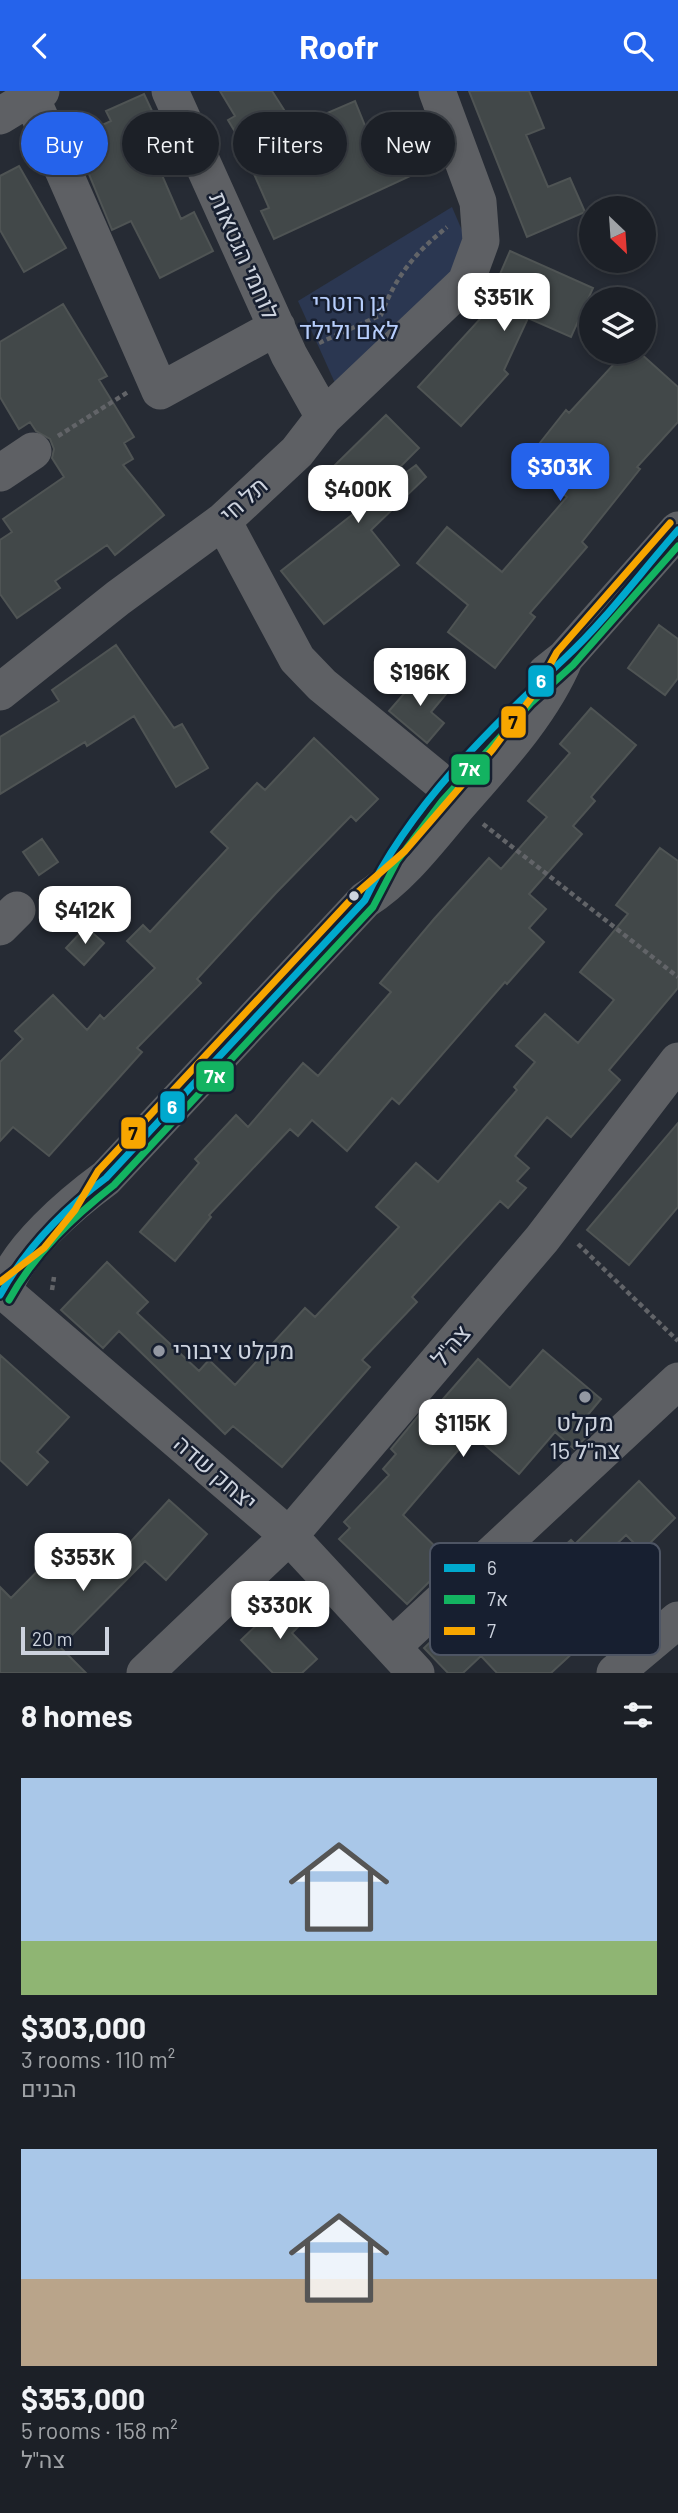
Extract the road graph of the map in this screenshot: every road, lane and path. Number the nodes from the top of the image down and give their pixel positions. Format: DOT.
graph roads {
  1 [pos="170,91"];
  2 [pos="437,91"];
  3 [pos="36,94"];
  4 [pos="0,116"];
  5 [pos="478,202"];
  6 [pos="283,341"];
  7 [pos="153,377"];
  8 [pos="324,417"];
  9 [pos="33,451"];
  10 [pos="0,473"];
  11 [pos="223,521"];
  12 [pos="678,530"];
  13 [pos="565,658"];
  14 [pos="0,692"];
  15 [pos="443,784"];
  16 [pos="474,817"];
  17 [pos="365,900"];
  18 [pos="678,977"];
  19 [pos="678,1061"];
  20 [pos="555,1221"];
  21 [pos="1,1291"];
  22 [pos="678,1342"];
  23 [pos="678,1381"];
  24 [pos="289,1537"];
  25 [pos="519,1543"];
  26 [pos="678,1620"];
  27 [pos="430,1634"];
  28 [pos="660,1635"];
  29 [pos="636,1655"];
  30 [pos="404,1660"];
  31 [pos="145,1673"];
  32 [pos="615,1673"];
  1 -- 6 [label="street, לוחמי הגטאות"];
  2 -- 5 [label="street, תל חי"];
  3 -- 4 [label="street"];
  3 -- 7 [label="street"];
  5 -- 6 [label="path"];
  5 -- 8 [label="street, תל חי"];
  6 -- 7 [label="street"];
  6 -- 8 [label="street, לוחמי הגטאות"];
  7 -- 9 [label="path"];
  8 -- 11 [label="street, תל חי"];
  9 -- 10 [label="street"];
  11 -- 14 [label="street, תל חי"];
  11 -- 15 [label="street"];
  12 -- 13 [label="street"];
  13 -- 15 [label="street"];
  13 -- 17 [label="street"];
  15 -- 17 [label="street"];
  16 -- 18 [label="path"];
  17 -- 21 [label="street"];
  19 -- 20 [label="street, צה\"ל"];
  20 -- 22 [label="path"];
  20 -- 24 [label="street, צה\"ל"];
  21 -- 24 [label="street, יצחק שדה"];
  23 -- 25 [label="street"];
  24 -- 30 [label="street, יצחק שדה"];
  24 -- 31 [label="street, צה\"ל"];
  26 -- 28 [label="street"];
  27 -- 30 [label="street"];
  29 -- 32 [label="street"];
}
